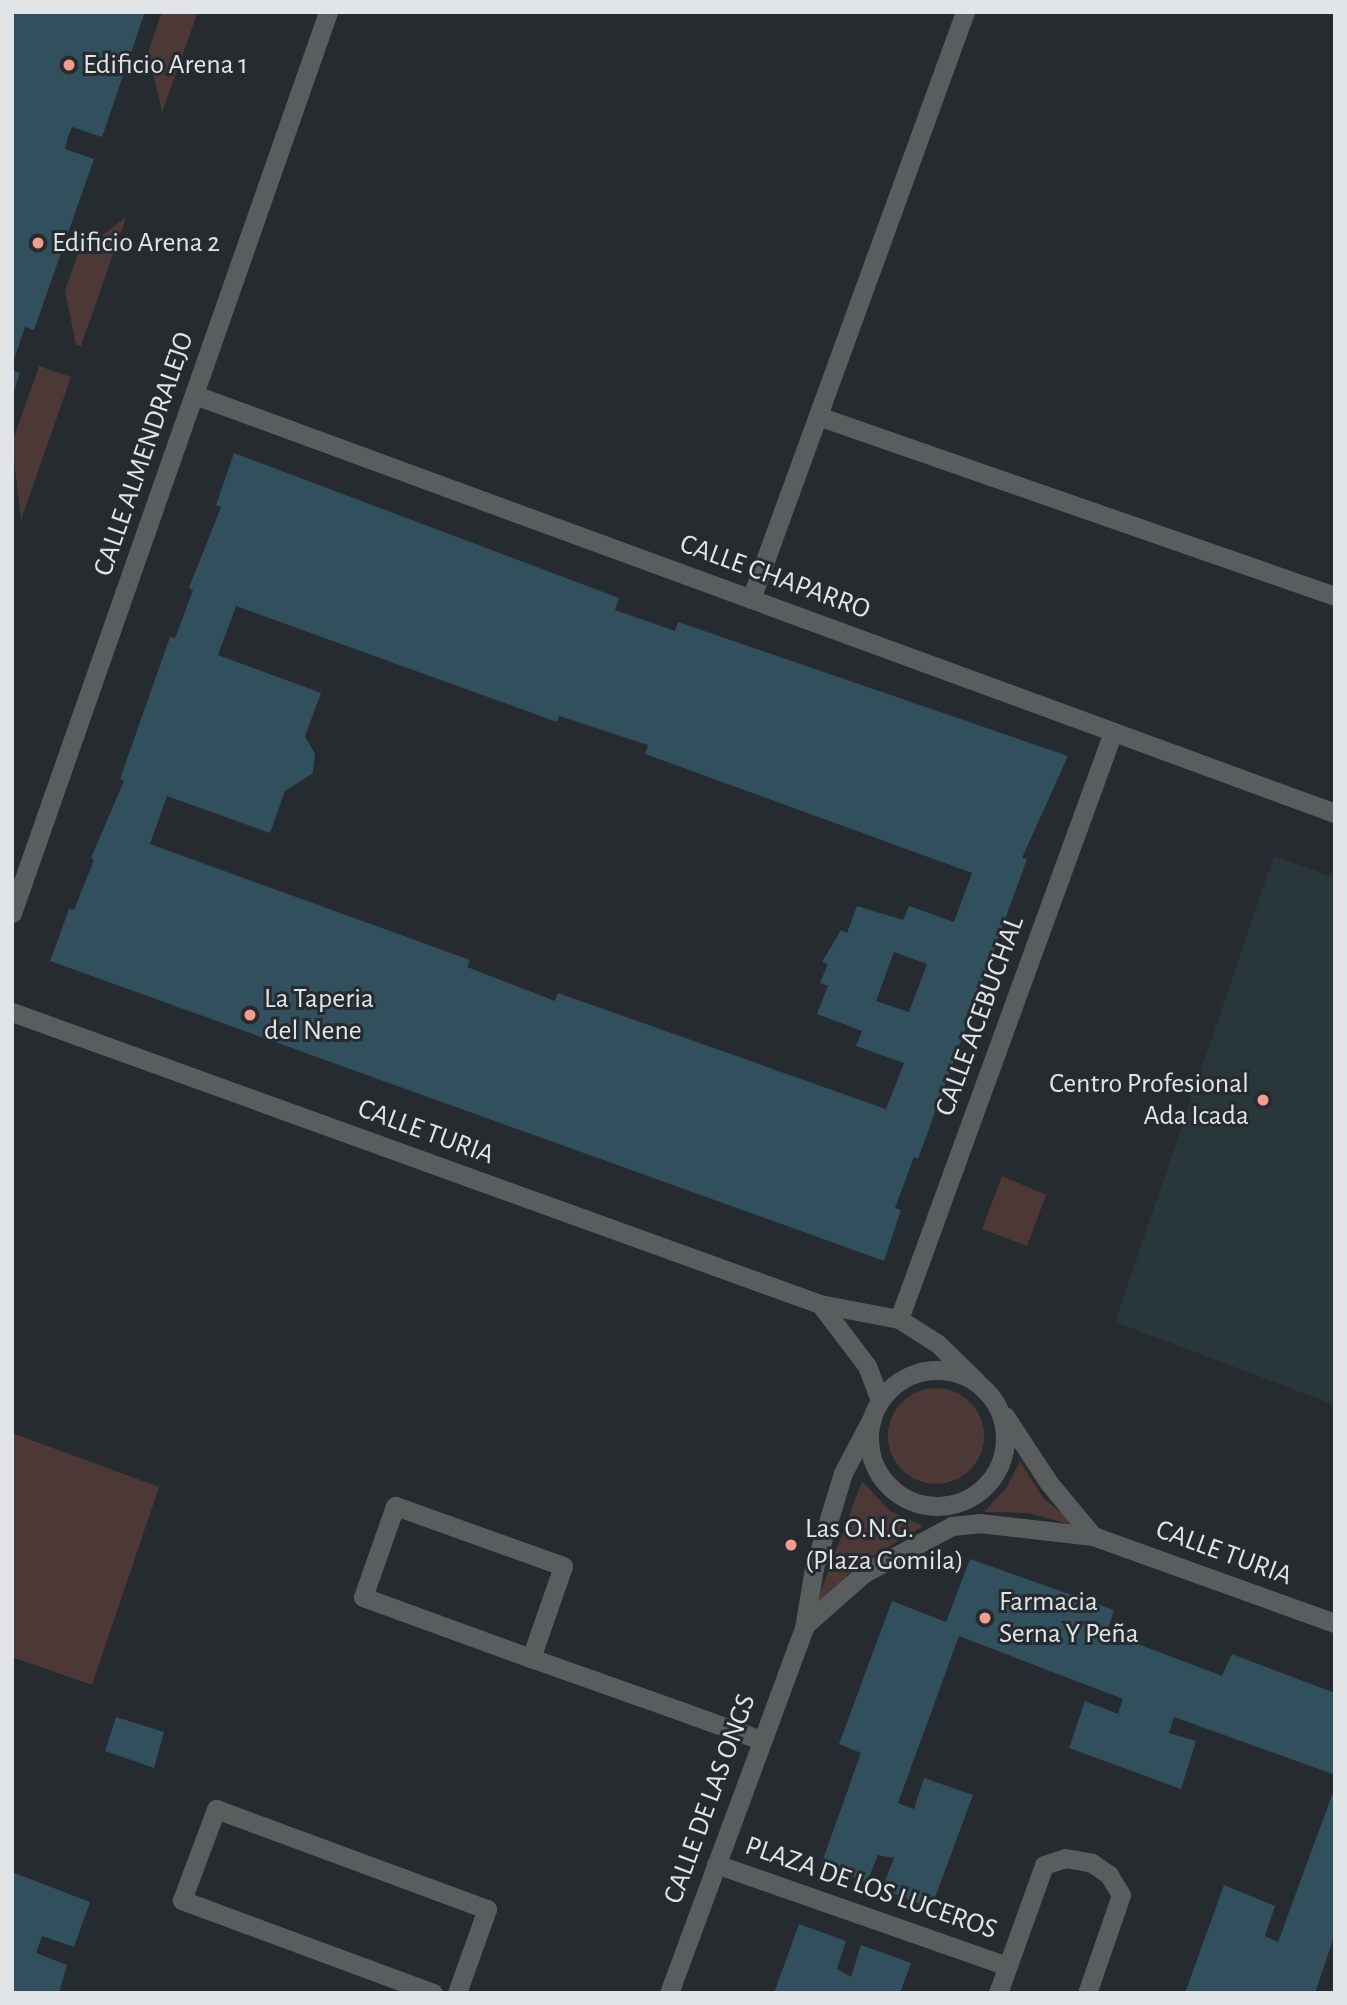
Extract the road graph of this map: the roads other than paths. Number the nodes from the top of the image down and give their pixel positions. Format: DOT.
graph roads {
  1 [pos="328,12"];
  2 [pos="965,12"];
  3 [pos="195,395"];
  4 [pos="818,416"];
  5 [pos="1335,596"];
  6 [pos="751,599"];
  7 [pos="1113,732"];
  8 [pos="1335,813"];
  9 [pos="12,913"];
  10 [pos="12,1012"];
  11 [pos="820,1304"];
  12 [pos="899,1319"];
  13 [pos="976,1381"];
  14 [pos="992,1396"];
  15 [pos="880,1400"];
  16 [pos="871,1420"];
  17 [pos="969,1499"];
  18 [pos="924,1505"];
  19 [pos="944,1531"];
  20 [pos="1093,1536"];
  21 [pos="1335,1623"];
  22 [pos="805,1625"];
  23 [pos="531,1658"];
  24 [pos="761,1740"];
  25 [pos="716,1864"];
  26 [pos="1008,1966"];
  27 [pos="433,1993"];
  28 [pos="457,1993"];
  29 [pos="669,1993"];
  30 [pos="998,1993"];
  31 [pos="1087,1993"];
  1 -- 3 [label="street, CALLE ALMENDRALEJO"];
  2 -- 4 [label="street"];
  3 -- 6 [label="street, CALLE CHAPARRO"];
  3 -- 9 [label="street, CALLE ALMENDRALEJO"];
  4 -- 5 [label="street"];
  4 -- 6 [label="street"];
  6 -- 7 [label="street, CALLE CHAPARRO"];
  7 -- 8 [label="street, CALLE CHAPARRO"];
  7 -- 12 [label="street, CALLE ACEBUCHAL"];
  10 -- 11 [label="street, CALLE TURIA"];
  11 -- 12 [label="street, CALLE TURIA"];
  11 -- 15 [label="street"];
  12 -- 13 [label="street, CALLE TURIA"];
  13 -- 14 [label="street"];
  13 -- 15 [label="street"];
  14 -- 17 [label="street"];
  14 -- 20 [label="street"];
  15 -- 16 [label="street"];
  16 -- 18 [label="street"];
  16 -- 22 [label="street, CALLE DE LAS ONGS"];
  17 -- 18 [label="street"];
  17 -- 19 [label="street"];
  18 -- 19 [label="street"];
  19 -- 20 [label="street, CALLE TURIA"];
  19 -- 22 [label="street, CALLE DE LAS ONGS"];
  20 -- 21 [label="street, CALLE TURIA"];
  22 -- 24 [label="street, CALLE DE LAS ONGS"];
  23 -- 23 [label="street"];
  23 -- 24 [label="street"];
  24 -- 25 [label="street, CALLE DE LAS ONGS"];
  25 -- 26 [label="street, PLAZA DE LOS LUCEROS"];
  25 -- 29 [label="street, CALLE DE LAS ONGS"];
  26 -- 30 [label="street, PLAZA DE LOS LUCEROS"];
  26 -- 31 [label="street, PLAZA DE LOS LUCEROS"];
  27 -- 28 [label="street"];
}
